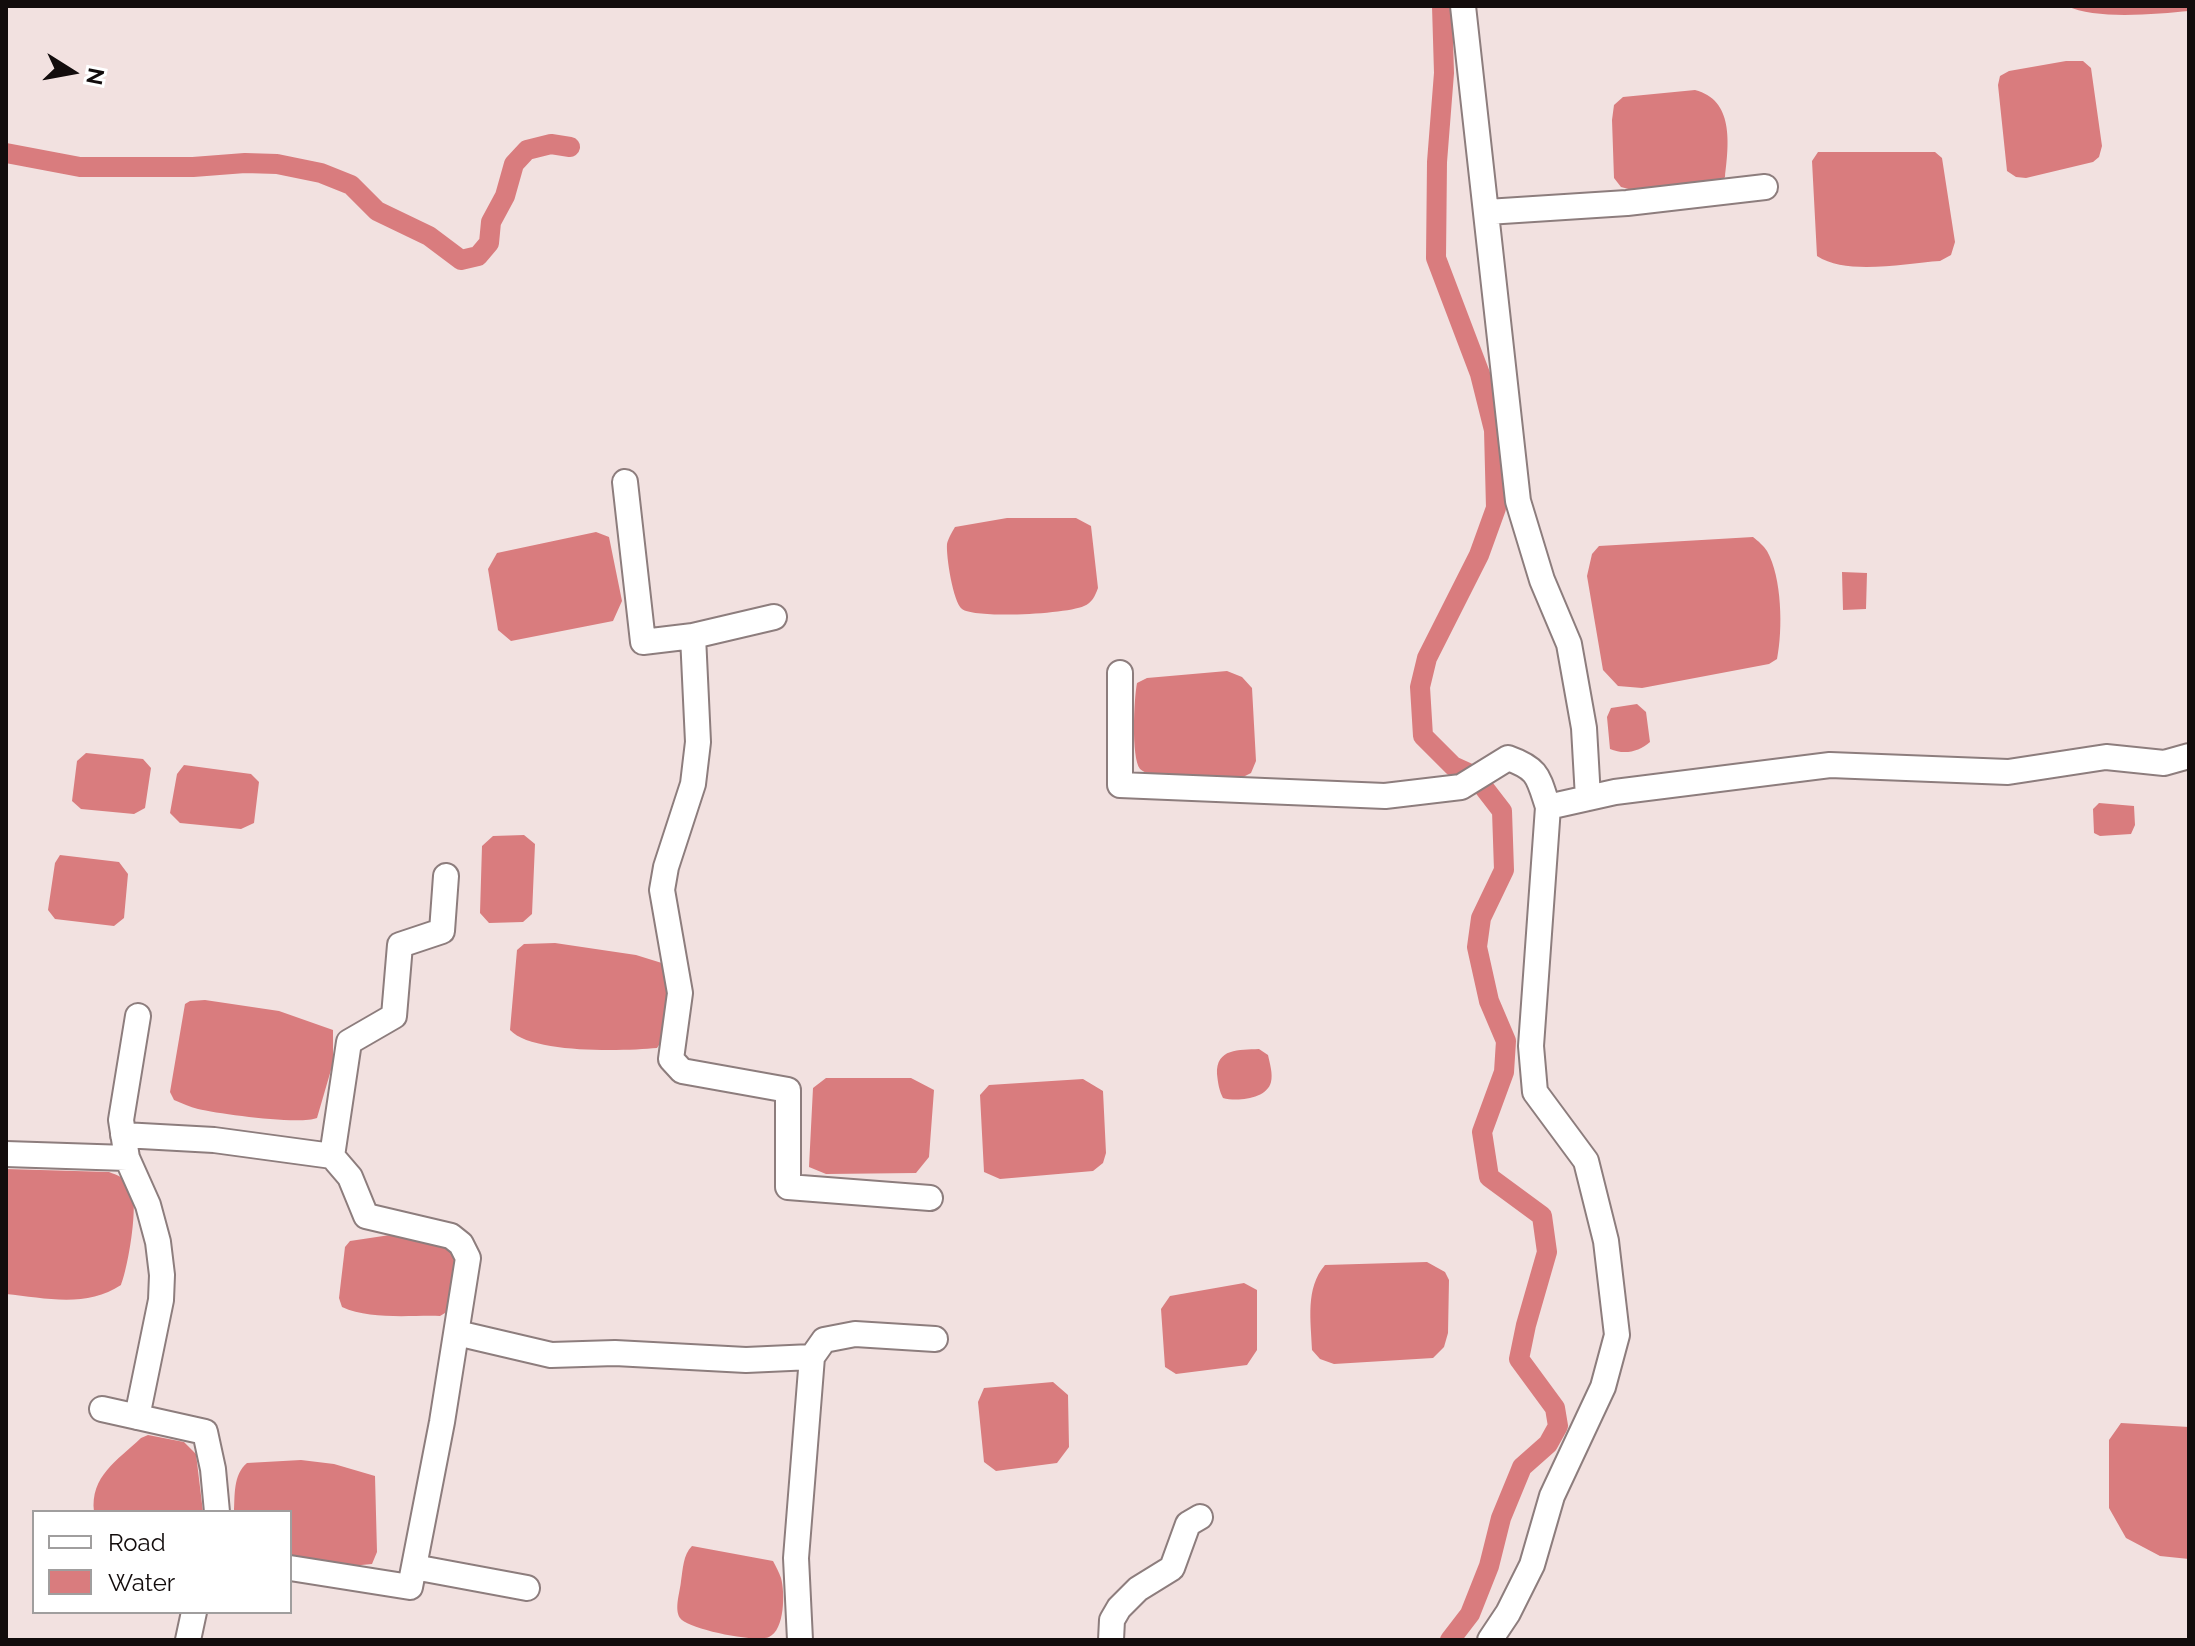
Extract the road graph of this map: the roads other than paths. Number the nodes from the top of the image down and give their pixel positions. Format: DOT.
graph roads {
  1 [pos="1463,6"];
  2 [pos="1765,187"];
  3 [pos="1487,212"];
  4 [pos="625,482"];
  5 [pos="774,617"];
  6 [pos="693,636"];
  7 [pos="1120,673"];
  8 [pos="2189,756"];
  9 [pos="1588,798"];
  10 [pos="1548,807"];
  11 [pos="446,876"];
  12 [pos="138,1016"];
  13 [pos="125,1146"];
  14 [pos="6,1154"];
  15 [pos="332,1156"];
  16 [pos="930,1198"];
  17 [pos="457,1333"];
  18 [pos="935,1339"];
  19 [pos="812,1357"];
  20 [pos="102,1409"];
  21 [pos="137,1417"];
  22 [pos="217,1510"];
  23 [pos="1200,1517"];
  24 [pos="414,1567"];
  25 [pos="292,1568"];
  26 [pos="527,1588"];
  27 [pos="194,1614"];
  28 [pos="188,1640"];
  29 [pos="800,1640"];
  30 [pos="1111,1640"];
  31 [pos="1490,1640"];
  1 -- 3 [label="street"];
  2 -- 3 [label="street"];
  3 -- 9 [label="street"];
  4 -- 6 [label="street"];
  5 -- 6 [label="street"];
  6 -- 16 [label="street"];
  7 -- 10 [label="street"];
  8 -- 9 [label="street"];
  9 -- 10 [label="street"];
  10 -- 31 [label="street"];
  11 -- 15 [label="street"];
  12 -- 13 [label="street"];
  13 -- 14 [label="street"];
  13 -- 15 [label="street"];
  13 -- 21 [label="street"];
  15 -- 17 [label="street"];
  17 -- 19 [label="street"];
  17 -- 24 [label="street"];
  18 -- 19 [label="street"];
  19 -- 29 [label="street"];
  20 -- 21 [label="street"];
  21 -- 22 [label="street"];
  23 -- 30 [label="street"];
  24 -- 25 [label="street"];
  24 -- 26 [label="street"];
  27 -- 28 [label="street"];
}
